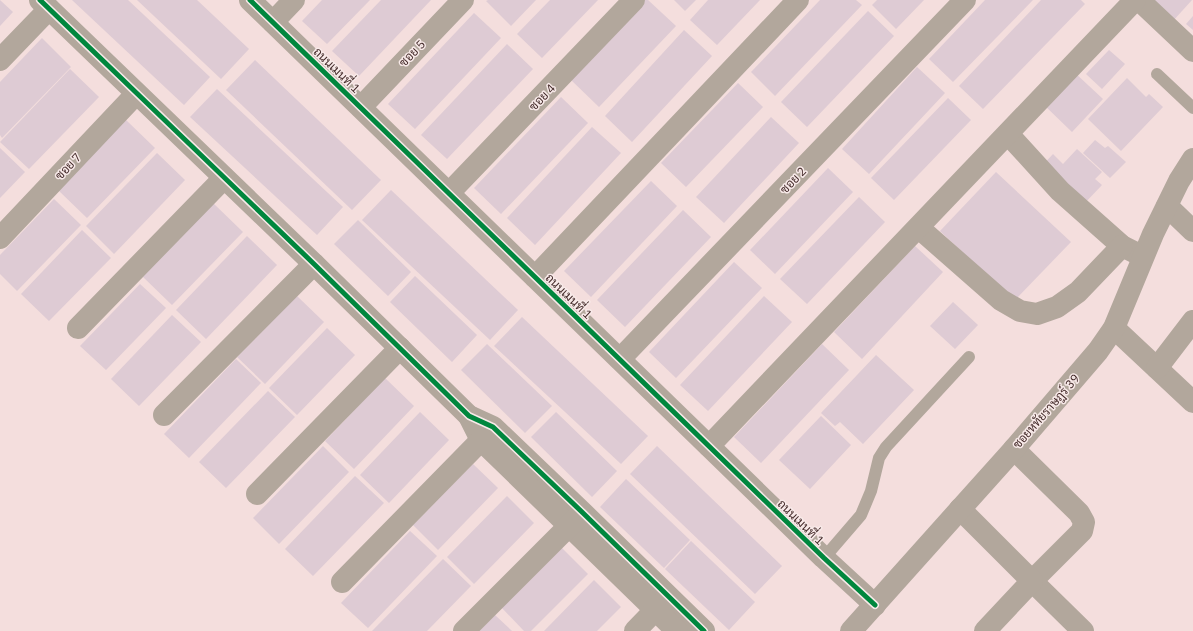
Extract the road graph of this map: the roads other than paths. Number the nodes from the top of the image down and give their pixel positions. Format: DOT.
graph roads {
  1 [pos="250,0"];
  2 [pos="294,0"];
  3 [pos="463,0"];
  4 [pos="634,0"];
  5 [pos="798,0"];
  6 [pos="965,0"];
  7 [pos="1135,0"];
  8 [pos="1139,0"];
  9 [pos="44,4"];
  10 [pos="273,22"];
  11 [pos="1193,51"];
  12 [pos="0,60"];
  13 [pos="1157,74"];
  14 [pos="136,94"];
  15 [pos="361,107"];
  16 [pos="1193,108"];
  17 [pos="1008,134"];
  18 [pos="1193,159"];
  19 [pos="224,178"];
  20 [pos="1186,187"];
  21 [pos="449,193"];
  22 [pos="1167,206"];
  23 [pos="919,228"];
  24 [pos="1193,231"];
  25 [pos="0,238"];
  26 [pos="1122,246"];
  27 [pos="1144,257"];
  28 [pos="314,264"];
  29 [pos="535,277"];
  30 [pos="1193,321"];
  31 [pos="78,328"];
  32 [pos="1114,328"];
  33 [pos="400,348"];
  34 [pos="969,357"];
  35 [pos="620,359"];
  36 [pos="1157,368"];
  37 [pos="1193,402"];
  38 [pos="164,415"];
  39 [pos="487,434"];
  40 [pos="709,446"];
  41 [pos="1014,449"];
  42 [pos="257,494"];
  43 [pos="960,510"];
  44 [pos="576,519"];
  45 [pos="824,558"];
  46 [pos="1032,581"];
  47 [pos="342,582"];
  48 [pos="662,603"];
  49 [pos="875,605"];
  50 [pos="464,631"];
  51 [pos="635,631"];
  52 [pos="677,631"];
  53 [pos="704,631"];
  54 [pos="851,631"];
  55 [pos="985,631"];
  56 [pos="1083,631"];
  1 -- 10 [label="street, ถนนเมนที่ 1"];
  2 -- 10 [label="street"];
  3 -- 15 [label="street, ซอย 5"];
  4 -- 21 [label="street, ซอย 4"];
  5 -- 29 [label="street"];
  6 -- 35 [label="street, ซอย 2"];
  7 -- 17 [label="street"];
  8 -- 11 [label="street"];
  9 -- 12 [label="street"];
  9 -- 14 [label="street"];
  10 -- 15 [label="street, ถนนเมนที่ 1"];
  13 -- 16 [label="lane"];
  14 -- 19 [label="street"];
  14 -- 25 [label="street, ซอย 7"];
  15 -- 21 [label="street, ถนนเมนที่ 1"];
  17 -- 23 [label="street"];
  17 -- 26 [label="street"];
  18 -- 20 [label="street, ซอยหทัยราษฎร์ 39"];
  19 -- 28 [label="street"];
  19 -- 31 [label="street"];
  20 -- 22 [label="street, ซอยหทัยราษฎร์ 39"];
  21 -- 29 [label="street, ถนนเมนที่ 1"];
  22 -- 24 [label="street"];
  22 -- 27 [label="street, ซอยหทัยราษฎร์ 39"];
  23 -- 26 [label="street"];
  23 -- 40 [label="street"];
  26 -- 27 [label="street"];
  27 -- 32 [label="street, ซอยหทัยราษฎร์ 39"];
  28 -- 33 [label="street"];
  28 -- 38 [label="street"];
  29 -- 35 [label="street, ถนนเมนที่ 1"];
  30 -- 36 [label="street"];
  32 -- 36 [label="street"];
  32 -- 41 [label="street, ซอยหทัยราษฎร์ 39"];
  33 -- 39 [label="street"];
  33 -- 42 [label="street"];
  34 -- 45 [label="lane"];
  35 -- 40 [label="street, ถนนเมนที่ 1"];
  36 -- 37 [label="street"];
  39 -- 44 [label="street"];
  39 -- 47 [label="street"];
  40 -- 45 [label="street, ถนนเมนที่ 1"];
  41 -- 43 [label="street, ซอยหทัยราษฎร์ 39"];
  41 -- 46 [label="street"];
  43 -- 46 [label="street"];
  43 -- 49 [label="street, ซอยหทัยราษฎร์ 39"];
  44 -- 48 [label="street"];
  44 -- 50 [label="street"];
  45 -- 49 [label="street, ถนนเมนที่ 1"];
  46 -- 55 [label="street"];
  46 -- 56 [label="street"];
  48 -- 51 [label="street"];
  48 -- 52 [label="street"];
  48 -- 53 [label="street"];
  49 -- 54 [label="street, ซอยหทัยราษฎร์ 39"];
}
